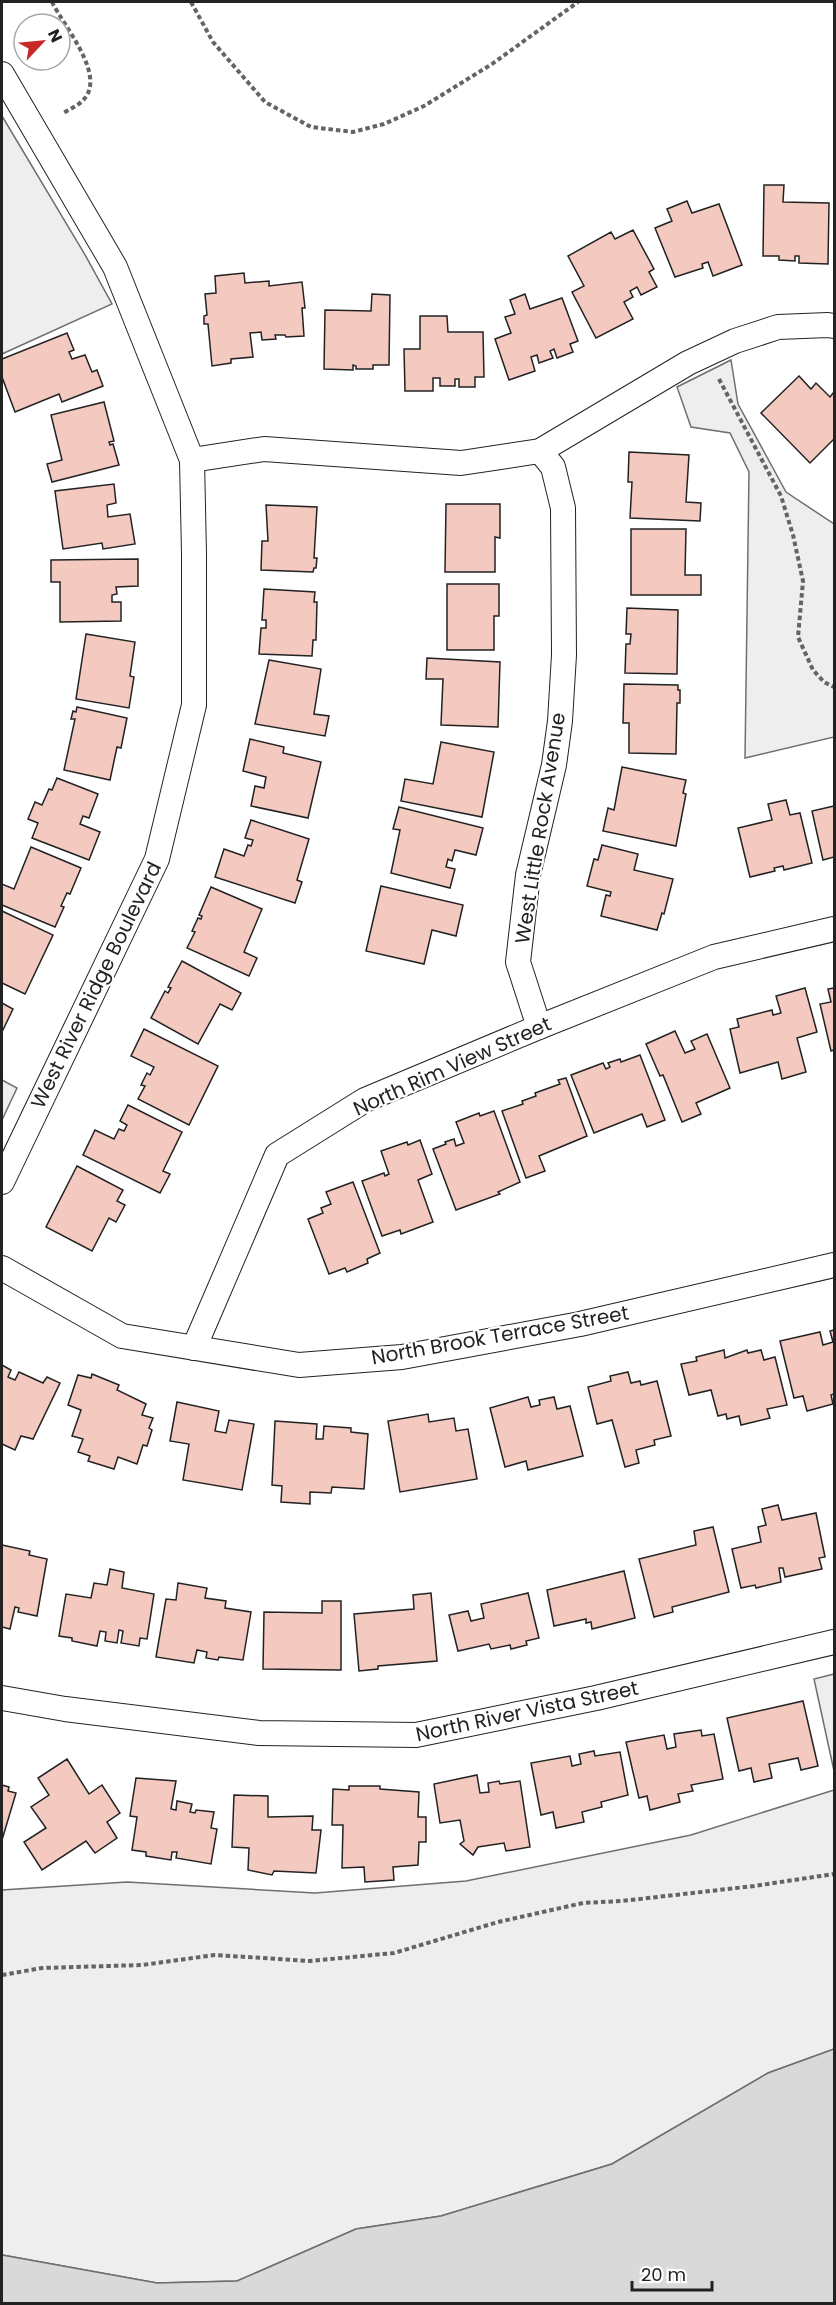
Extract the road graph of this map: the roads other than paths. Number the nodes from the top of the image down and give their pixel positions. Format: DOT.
graph roads {
  1 [pos="2,74"];
  2 [pos="834,326"];
  3 [pos="540,451"];
  4 [pos="192,460"];
  5 [pos="834,929"];
  6 [pos="539,1028"];
  7 [pos="2,1182"];
  8 [pos="834,1265"];
  9 [pos="2,1268"];
  10 [pos="194,1348"];
  11 [pos="834,1642"];
  12 [pos="2,1698"];
  1 -- 4 [label="street, West River Ridge Boulevard"];
  2 -- 3 [label="street"];
  3 -- 4 [label="street"];
  3 -- 6 [label="street, West Little Rock Avenue"];
  4 -- 7 [label="street, West River Ridge Boulevard"];
  5 -- 6 [label="street, North Rim View Street"];
  6 -- 10 [label="street, North Rim View Street"];
  8 -- 10 [label="street, North Brook Terrace Street"];
  9 -- 10 [label="street, North Brook Terrace Street"];
  11 -- 12 [label="street, North River Vista Street"];
}
